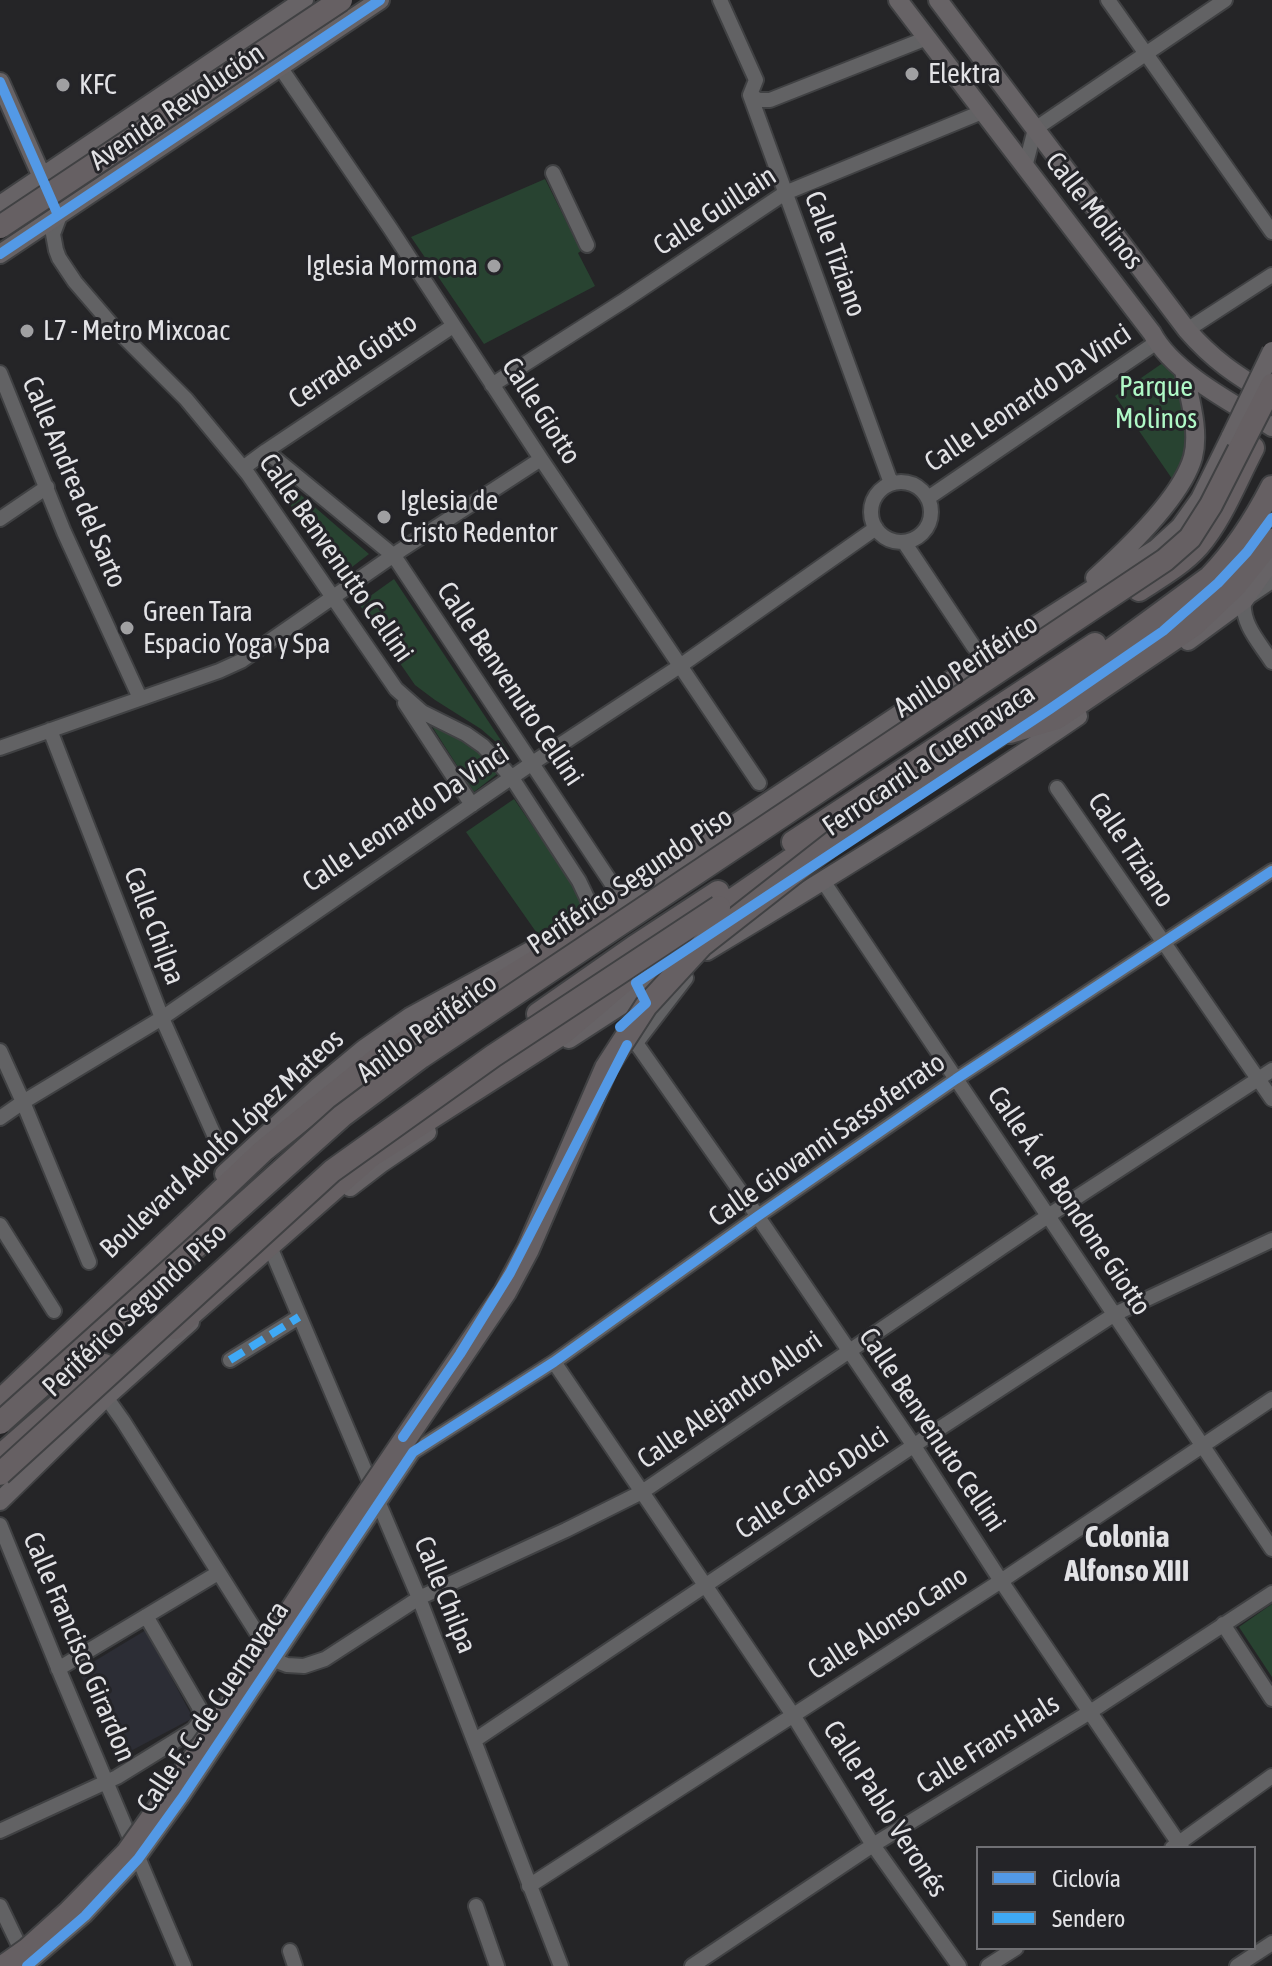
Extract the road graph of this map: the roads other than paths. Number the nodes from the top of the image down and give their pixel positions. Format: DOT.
graph roads {
  1 [pos="304,0"];
  2 [pos="341,0"];
  3 [pos="380,0"];
  4 [pos="720,0"];
  5 [pos="898,0"];
  6 [pos="938,0"];
  7 [pos="1108,0"];
  8 [pos="1225,0"];
  9 [pos="927,38"];
  10 [pos="1145,53"];
  11 [pos="280,67"];
  12 [pos="0,82"];
  13 [pos="750,95"];
  14 [pos="982,112"];
  15 [pos="1035,129"];
  16 [pos="1025,167"];
  17 [pos="553,173"];
  18 [pos="42,177"];
  19 [pos="785,193"];
  20 [pos="0,205"];
  21 [pos="58,215"];
  22 [pos="0,227"];
  23 [pos="1272,232"];
  24 [pos="587,245"];
  25 [pos="0,254"];
  26 [pos="1272,275"];
  27 [pos="453,326"];
  28 [pos="1187,330"];
  29 [pos="1157,342"];
  30 [pos="1272,351"];
  31 [pos="1184,370"];
  32 [pos="0,373"];
  33 [pos="492,385"];
  34 [pos="1272,385"];
  35 [pos="1272,397"];
  36 [pos="1272,408"];
  37 [pos="1272,427"];
  38 [pos="266,451"];
  39 [pos="541,459"];
  40 [pos="243,468"];
  41 [pos="1272,474"];
  42 [pos="891,483"];
  43 [pos="47,487"];
  44 [pos="1272,487"];
  45 [pos="928,498"];
  46 [pos="0,519"];
  47 [pos="876,528"];
  48 [pos="1272,540"];
  49 [pos="904,542"];
  50 [pos="394,556"];
  51 [pos="1272,560"];
  52 [pos="1272,581"];
  53 [pos="333,599"];
  54 [pos="1244,600"];
  55 [pos="1035,627"];
  56 [pos="974,647"];
  57 [pos="1272,662"];
  58 [pos="680,666"];
  59 [pos="396,689"];
  60 [pos="140,698"];
  61 [pos="50,730"];
  62 [pos="997,736"];
  63 [pos="0,748"];
  64 [pos="531,764"];
  65 [pos="512,778"];
  66 [pos="759,783"];
  67 [pos="1057,788"];
  68 [pos="472,805"];
  69 [pos="877,808"];
  70 [pos="1272,871"];
  71 [pos="823,881"];
  72 [pos="719,907"];
  73 [pos="612,911"];
  74 [pos="1164,944"];
  75 [pos="713,948"];
  76 [pos="162,1018"];
  77 [pos="0,1051"];
  78 [pos="1272,1070"];
  79 [pos="956,1079"];
  80 [pos="1259,1079"];
  81 [pos="1272,1099"];
  82 [pos="23,1102"];
  83 [pos="0,1118"];
  84 [pos="215,1137"];
  85 [pos="758,1216"];
  86 [pos="1048,1216"];
  87 [pos="0,1225"];
  88 [pos="1272,1240"];
  89 [pos="271,1249"];
  90 [pos="89,1262"];
  91 [pos="54,1311"];
  92 [pos="1115,1314"];
  93 [pos="299,1317"];
  94 [pos="848,1351"];
  95 [pos="230,1360"];
  96 [pos="554,1362"];
  97 [pos="0,1390"];
  98 [pos="106,1397"];
  99 [pos="1272,1399"];
  100 [pos="0,1401"];
  101 [pos="0,1423"];
  102 [pos="0,1434"];
  103 [pos="1202,1444"];
  104 [pos="914,1446"];
  105 [pos="413,1452"];
  106 [pos="0,1456"];
  107 [pos="0,1467"];
  108 [pos="0,1474"];
  109 [pos="642,1492"];
  110 [pos="0,1501"];
  111 [pos="379,1502"];
  112 [pos="0,1525"];
  113 [pos="1272,1549"];
  114 [pos="218,1573"];
  115 [pos="1001,1581"];
  116 [pos="706,1586"];
  117 [pos="1272,1593"];
  118 [pos="419,1598"];
  119 [pos="146,1616"];
  120 [pos="1223,1624"];
  121 [pos="274,1660"];
  122 [pos="58,1669"];
  123 [pos="1272,1699"];
  124 [pos="1090,1712"];
  125 [pos="793,1715"];
  126 [pos="475,1740"];
  127 [pos="1272,1776"];
  128 [pos="107,1782"];
  129 [pos="0,1831"];
  130 [pos="873,1845"];
  131 [pos="1178,1846"];
  132 [pos="138,1859"];
  133 [pos="529,1886"];
  134 [pos="0,1906"];
  135 [pos="476,1906"];
  136 [pos="1272,1943"];
  137 [pos="1013,1950"];
  138 [pos="290,1951"];
  139 [pos="1255,1956"];
  140 [pos="4,1966"];
  141 [pos="29,1966"];
  142 [pos="184,1966"];
  143 [pos="295,1966"];
  144 [pos="497,1966"];
  145 [pos="561,1966"];
  146 [pos="692,1966"];
  147 [pos="959,1966"];
  148 [pos="988,1966"];
  149 [pos="1237,1966"];
  1 -- 18 [label="main road, Avenida Revolución"];
  2 -- 22 [label="highway, bridge"];
  3 -- 11 [label="main road, Avenida Revolución"];
  4 -- 13 [label="street, Calle Tiziano"];
  5 -- 9 [label="main road, Calle Molinos"];
  6 -- 15 [label="main road, Calle Molinos"];
  7 -- 10 [label="street"];
  8 -- 10 [label="street"];
  9 -- 13 [label="street"];
  9 -- 14 [label="main road, Calle Molinos"];
  10 -- 15 [label="street"];
  10 -- 23 [label="street"];
  11 -- 21 [label="main road, Avenida Revolución"];
  11 -- 27 [label="street, Calle Giotto"];
  12 -- 18 [label="main road"];
  13 -- 19 [label="street, Calle Tiziano"];
  14 -- 16 [label="main road, Calle Molinos"];
  14 -- 19 [label="street, Calle Guillain"];
  15 -- 16 [label="street"];
  15 -- 28 [label="main road, Calle Molinos"];
  16 -- 29 [label="main road, Calle Molinos"];
  17 -- 24 [label="street"];
  18 -- 20 [label="main road, Avenida Revolución"];
  18 -- 21 [label="main road"];
  19 -- 33 [label="street, Calle Guillain"];
  19 -- 42 [label="street, Calle Tiziano"];
  21 -- 25 [label="main road, Avenida Revolución"];
  21 -- 40 [label="street, Calle Benvenutto Cellini"];
  26 -- 28 [label="street"];
  27 -- 33 [label="street, Calle Giotto"];
  27 -- 38 [label="street, Cerrada Giotto"];
  28 -- 35 [label="main road, Calle Molinos"];
  29 -- 31 [label="main road, Calle Molinos"];
  29 -- 45 [label="street, Calle Leonardo Da Vinci"];
  30 -- 55 [label="main road, Boulevard Adolfo López Mateos, bridge"];
  31 -- 37 [label="main road, Calle Molinos"];
  31 -- 55 [label="main road"];
  32 -- 43 [label="street, Calle Andrea del Sarto"];
  33 -- 39 [label="street, Calle Giotto"];
  34 -- 101 [label="highway, Periférico Segundo Piso, bridge"];
  36 -- 73 [label="highway, Anillo Periférico"];
  38 -- 40 [label="street, Cerrada Giotto"];
  38 -- 50 [label="street, Calle Benvenuto Cellini"];
  39 -- 50 [label="street"];
  39 -- 58 [label="street, Calle Giotto"];
  40 -- 53 [label="street, Calle Benvenutto Cellini"];
  41 -- 106 [label="highway, Anillo Periférico"];
  42 -- 45 [label="street"];
  42 -- 47 [label="street"];
  43 -- 46 [label="street"];
  43 -- 60 [label="street, Calle Andrea del Sarto"];
  44 -- 62 [label="highway, Periférico Segundo Piso"];
  45 -- 49 [label="street"];
  47 -- 49 [label="street"];
  47 -- 58 [label="street, Calle Leonardo Da Vinci"];
  48 -- 62 [label="highway"];
  49 -- 56 [label="street"];
  50 -- 53 [label="street"];
  50 -- 64 [label="street, Calle Benvenuto Cellini"];
  51 -- 54 [label="main road"];
  52 -- 54 [label="street"];
  53 -- 59 [label="street, Calle Benvenutto Cellini"];
  53 -- 60 [label="street"];
  54 -- 57 [label="street"];
  54 -- 71 [label="main road"];
  55 -- 73 [label="main road, Boulevard Adolfo López Mateos"];
  58 -- 64 [label="street, Calle Leonardo Da Vinci"];
  58 -- 66 [label="street, Calle Giotto"];
  59 -- 65 [label="street, Calle Benvenutto Cellini"];
  59 -- 68 [label="street"];
  60 -- 61 [label="street"];
  61 -- 63 [label="street"];
  61 -- 76 [label="street, Calle Chilpa"];
  62 -- 69 [label="highway, Periférico Segundo Piso"];
  64 -- 65 [label="street, Calle Leonardo Da Vinci"];
  64 -- 73 [label="street, Calle Benvenuto Cellini"];
  65 -- 68 [label="street, Calle Leonardo Da Vinci"];
  65 -- 73 [label="street, Calle Benvenutto Cellini"];
  67 -- 74 [label="street, Calle Tiziano"];
  68 -- 76 [label="street, Calle Leonardo Da Vinci"];
  69 -- 72 [label="highway, Periférico Segundo Piso, bridge"];
  69 -- 140 [label="highway, bridge"];
  70 -- 74 [label="street, Calle Giovanni Sassoferrato"];
  71 -- 75 [label="main road"];
  71 -- 79 [label="street, Calle Á. de Bondone Giotto"];
  72 -- 107 [label="highway, bridge"];
  72 -- 108 [label="highway, Periférico Segundo Piso, bridge"];
  73 -- 97 [label="main road, Boulevard Adolfo López Mateos"];
  73 -- 100 [label="highway"];
  73 -- 102 [label="highway, Anillo Periférico"];
  74 -- 79 [label="street, Calle Giovanni Sassoferrato"];
  74 -- 80 [label="street, Calle Tiziano"];
  75 -- 85 [label="street, Calle Benvenuto Cellini"];
  75 -- 89 [label="main road"];
  76 -- 82 [label="street, Calle Leonardo Da Vinci"];
  76 -- 84 [label="street, Calle Chilpa"];
  77 -- 82 [label="street"];
  78 -- 80 [label="street, Calle Alejandro Allori"];
  79 -- 85 [label="street, Calle Giovanni Sassoferrato"];
  79 -- 86 [label="street, Calle Á. de Bondone Giotto"];
  80 -- 81 [label="street, Calle Tiziano"];
  80 -- 86 [label="street, Calle Alejandro Allori"];
  82 -- 83 [label="street, Calle Leonardo Da Vinci"];
  82 -- 90 [label="street"];
  85 -- 94 [label="street, Calle Benvenuto Cellini"];
  85 -- 96 [label="street, Calle Giovanni Sassoferrato"];
  86 -- 92 [label="street, Calle Á. de Bondone Giotto"];
  86 -- 94 [label="street, Calle Alejandro Allori"];
  87 -- 91 [label="street"];
  88 -- 92 [label="street, Calle Carlos Dolci"];
  89 -- 93 [label="street, Calle Chilpa"];
  89 -- 98 [label="main road"];
  92 -- 103 [label="street, Calle Á. de Bondone Giotto"];
  92 -- 104 [label="street, Calle Carlos Dolci"];
  93 -- 95 [label="street"];
  93 -- 111 [label="street, Calle Chilpa"];
  94 -- 104 [label="street, Calle Benvenuto Cellini"];
  94 -- 109 [label="street, Calle Alejandro Allori"];
  96 -- 105 [label="street, Calle Giovanni Sassoferrato"];
  96 -- 109 [label="street, Calle Pablo Veronés"];
  98 -- 110 [label="main road"];
  98 -- 114 [label="street"];
  99 -- 103 [label="street, Calle Alonso Cano"];
  103 -- 113 [label="street, Calle Á. de Bondone Giotto"];
  103 -- 115 [label="street, Calle Alonso Cano"];
  104 -- 115 [label="street, Calle Benvenuto Cellini"];
  104 -- 116 [label="street, Calle Carlos Dolci"];
  105 -- 111 [label="street, Calle F. C. de Cuernavaca"];
  109 -- 116 [label="street, Calle Pablo Veronés"];
  109 -- 118 [label="street, Calle Alejandro Allori"];
  111 -- 118 [label="street, Calle Chilpa"];
  111 -- 121 [label="street, Calle F. C. de Cuernavaca"];
  112 -- 122 [label="street, Calle Francisco Girardon"];
  114 -- 119 [label="street"];
  114 -- 121 [label="street"];
  115 -- 124 [label="street, Calle Benvenuto Cellini"];
  115 -- 125 [label="street, Calle Alonso Cano"];
  116 -- 125 [label="street, Calle Pablo Veronés"];
  116 -- 126 [label="street, Calle Carlos Dolci"];
  117 -- 120 [label="street, Calle Frans Hals"];
  118 -- 121 [label="street, Calle Alejandro Allori"];
  118 -- 126 [label="street, Calle Chilpa"];
  119 -- 122 [label="street"];
  119 -- 128 [label="street"];
  120 -- 123 [label="street"];
  120 -- 124 [label="street, Calle Frans Hals"];
  121 -- 132 [label="street, Calle F. C. de Cuernavaca"];
  122 -- 128 [label="street, Calle Francisco Girardon"];
  124 -- 130 [label="street, Calle Frans Hals"];
  124 -- 131 [label="street, Calle Benvenuto Cellini"];
  125 -- 130 [label="street, Calle Pablo Veronés"];
  125 -- 133 [label="street, Calle Alonso Cano"];
  126 -- 133 [label="street, Calle Chilpa"];
  127 -- 131 [label="street"];
  128 -- 129 [label="street"];
  128 -- 132 [label="street, Calle Francisco Girardon"];
  130 -- 146 [label="street, Calle Frans Hals"];
  130 -- 147 [label="street, Calle Pablo Veronés"];
  132 -- 141 [label="street, Calle F. C. de Cuernavaca"];
  132 -- 142 [label="street, Calle Francisco Girardon"];
  133 -- 145 [label="street, Calle Chilpa"];
  134 -- 141 [label="street"];
  135 -- 144 [label="street"];
  136 -- 139 [label="street"];
  137 -- 148 [label="street"];
  138 -- 143 [label="street"];
  139 -- 149 [label="street"];
}
